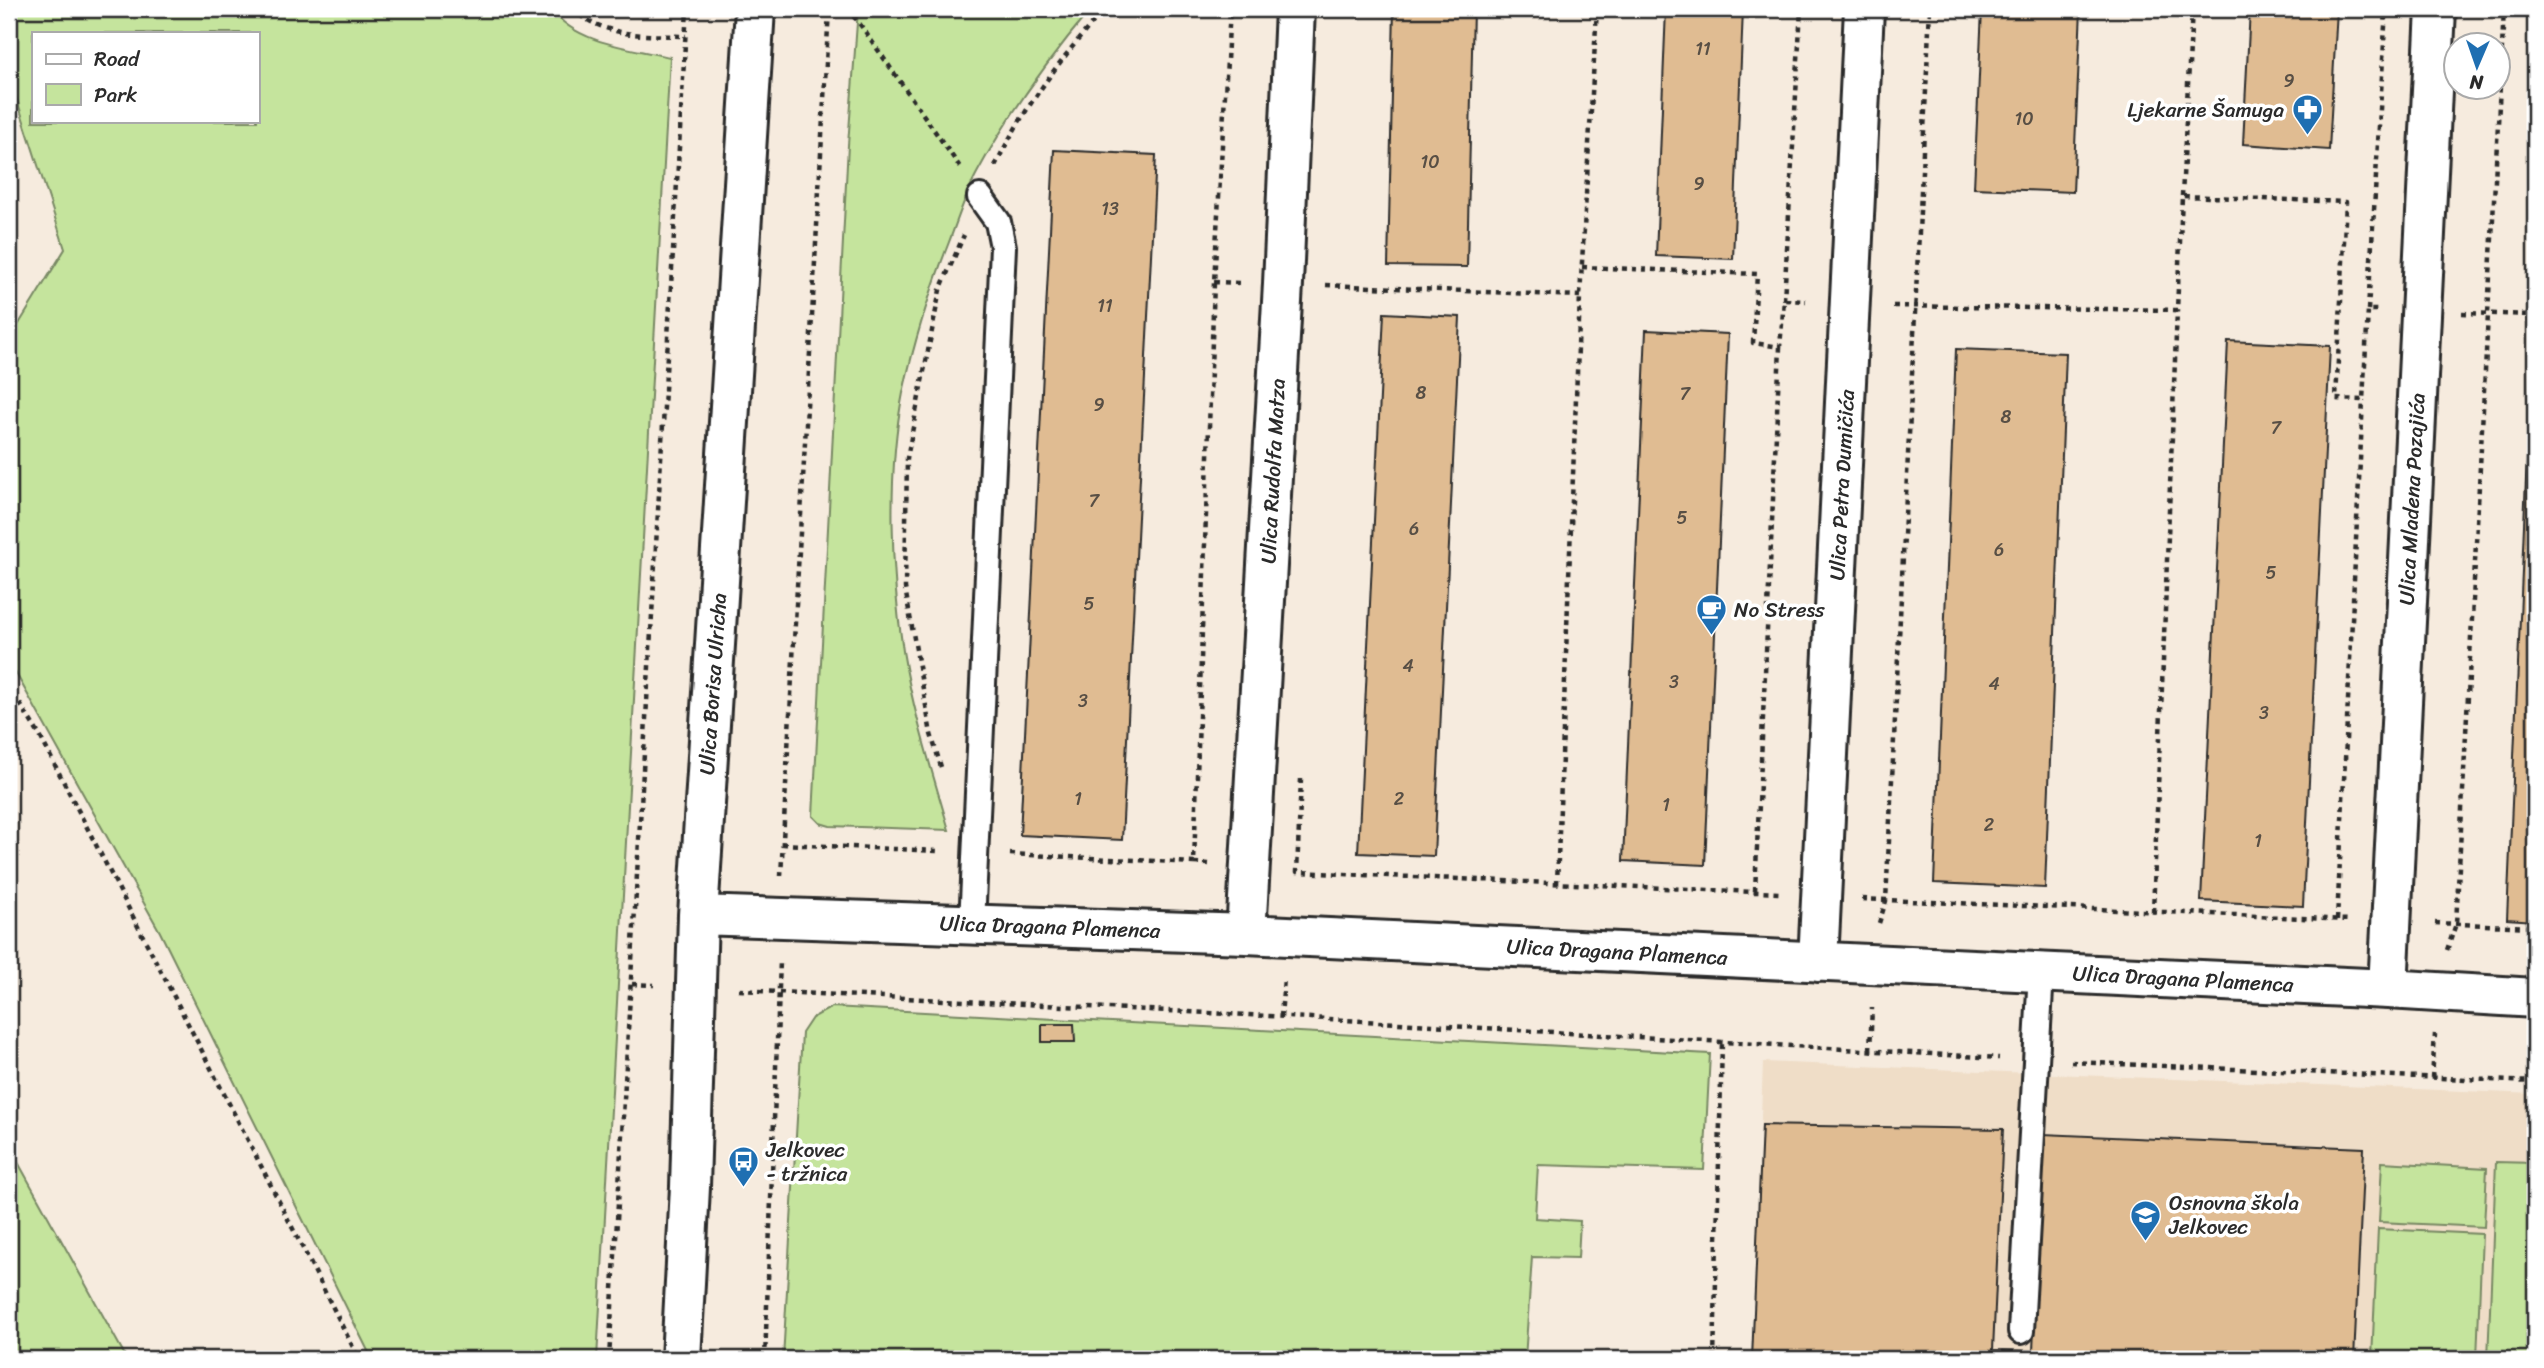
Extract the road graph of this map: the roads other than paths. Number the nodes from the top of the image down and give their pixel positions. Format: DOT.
graph roads {
  1 [pos="755,9"];
  2 [pos="1295,9"];
  3 [pos="1864,9"];
  4 [pos="2436,9"];
  5 [pos="980,197"];
  6 [pos="698,915"];
  7 [pos="972,924"];
  8 [pos="1246,933"];
  9 [pos="1818,962"];
  10 [pos="2041,972"];
  11 [pos="2388,989"];
  12 [pos="2535,998"];
  13 [pos="2021,1331"];
  14 [pos="681,1359"];
  1 -- 6 [label="street, Ulica Borisa Ulricha"];
  2 -- 8 [label="street, Ulica Rudolfa Matza"];
  3 -- 9 [label="street, Ulica Petra Dumičića"];
  4 -- 11 [label="street, Ulica Mladena Pozajića"];
  5 -- 7 [label="lane"];
  6 -- 7 [label="street, Ulica Dragana Plamenca"];
  6 -- 14 [label="street, Ulica Borisa Ulricha"];
  7 -- 8 [label="street, Ulica Dragana Plamenca"];
  8 -- 9 [label="street, Ulica Dragana Plamenca"];
  9 -- 10 [label="street, Ulica Dragana Plamenca"];
  10 -- 11 [label="street, Ulica Dragana Plamenca"];
  10 -- 13 [label="lane"];
  11 -- 12 [label="street, Ulica Dragana Plamenca"];
}
